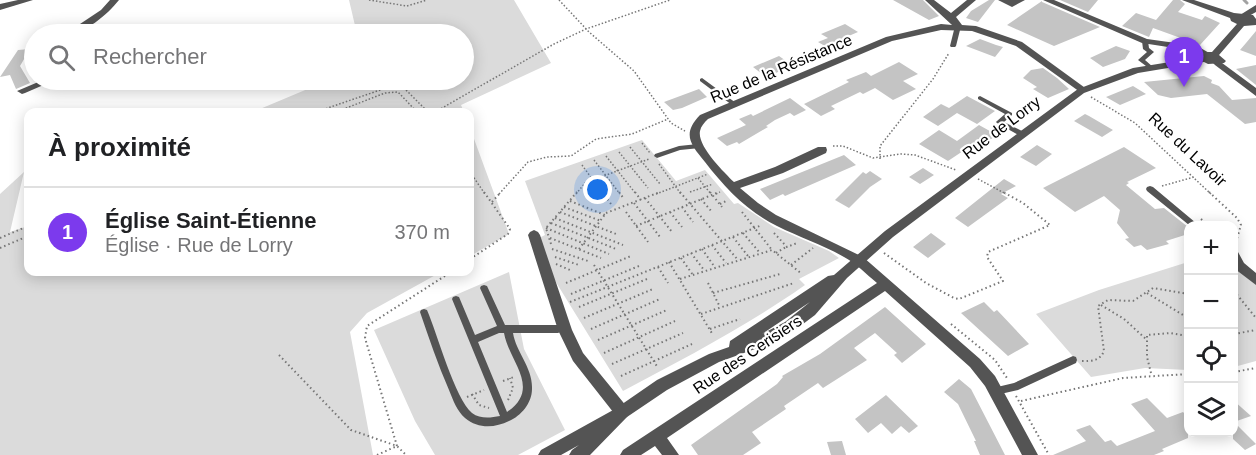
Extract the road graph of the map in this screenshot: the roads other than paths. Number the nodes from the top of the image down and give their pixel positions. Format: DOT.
graph roads {
  1 [pos="29,0"];
  2 [pos="115,0"];
  3 [pos="928,0"];
  4 [pos="972,0"];
  5 [pos="1002,0"];
  6 [pos="1021,0"];
  7 [pos="1047,0"];
  8 [pos="1186,0"];
  9 [pos="0,7"];
  10 [pos="1256,8"];
  11 [pos="951,17"];
  12 [pos="1240,18"];
  13 [pos="1256,23"];
  14 [pos="85,24"];
  15 [pos="958,26"];
  16 [pos="1145,41"];
  17 [pos="953,46"];
  18 [pos="1211,58"];
  19 [pos="1150,67"];
  20 [pos="702,80"];
  21 [pos="1082,90"];
  22 [pos="1256,93"];
  23 [pos="980,98"];
  24 [pos="734,104"];
  25 [pos="1022,134"];
  26 [pos="698,146"];
  27 [pos="822,150"];
  28 [pos="655,157"];
  29 [pos="732,187"];
  30 [pos="1150,189"];
  31 [pos="1188,221"];
  32 [pos="542,235"];
  33 [pos="859,260"];
  34 [pos="1238,263"];
  35 [pos="1256,280"];
  36 [pos="885,284"];
  37 [pos="484,288"];
  38 [pos="456,299"];
  39 [pos="424,312"];
  40 [pos="564,326"];
  41 [pos="505,329"];
  42 [pos="473,340"];
  43 [pos="1073,360"];
  44 [pos="996,391"];
  45 [pos="622,412"];
  46 [pos="505,418"];
  47 [pos="657,436"];
  48 [pos="546,455"];
  49 [pos="577,455"];
  50 [pos="628,455"];
  51 [pos="671,455"];
  52 [pos="1030,455"];
  1 -- 9 [label="street"];
  2 -- 14 [label="street"];
  3 -- 11 [label="street"];
  4 -- 11 [label="street"];
  5 -- 6 [label="street"];
  7 -- 16 [label="street"];
  8 -- 12 [label="street"];
  10 -- 12 [label="street"];
  11 -- 15 [label="street"];
  12 -- 13 [label="street"];
  12 -- 18 [label="street"];
  15 -- 17 [label="lane"];
  15 -- 21 [label="street, Rue de la Résistance"];
  15 -- 24 [label="street, Rue de la Résistance"];
  16 -- 18 [label="street"];
  16 -- 19 [label="lane"];
  18 -- 19 [label="street, Rue de Lorry"];
  18 -- 22 [label="street"];
  19 -- 21 [label="street, Rue de Lorry"];
  20 -- 24 [label="lane"];
  21 -- 25 [label="street, Rue de Lorry"];
  23 -- 25 [label="lane"];
  24 -- 26 [label="street, Rue de la Résistance"];
  25 -- 33 [label="street, Rue de Lorry"];
  26 -- 28 [label="lane"];
  26 -- 29 [label="street"];
  27 -- 29 [label="street"];
  29 -- 33 [label="street"];
  30 -- 31 [label="lane"];
  32 -- 40 [label="street"];
  33 -- 36 [label="street"];
  33 -- 45 [label="street, Rue de Lorry"];
  34 -- 35 [label="street"];
  36 -- 44 [label="street"];
  36 -- 47 [label="street, Rue des Cerisiers"];
  37 -- 41 [label="lane"];
  38 -- 42 [label="lane"];
  39 -- 46 [label="lane"];
  40 -- 41 [label="lane"];
  40 -- 45 [label="street"];
  41 -- 42 [label="lane"];
  41 -- 46 [label="lane"];
  42 -- 46 [label="lane"];
  43 -- 44 [label="lane"];
  44 -- 52 [label="street"];
  45 -- 48 [label="street"];
  45 -- 49 [label="street"];
  47 -- 50 [label="street, Rue des Cerisiers"];
  47 -- 51 [label="street"];
}
